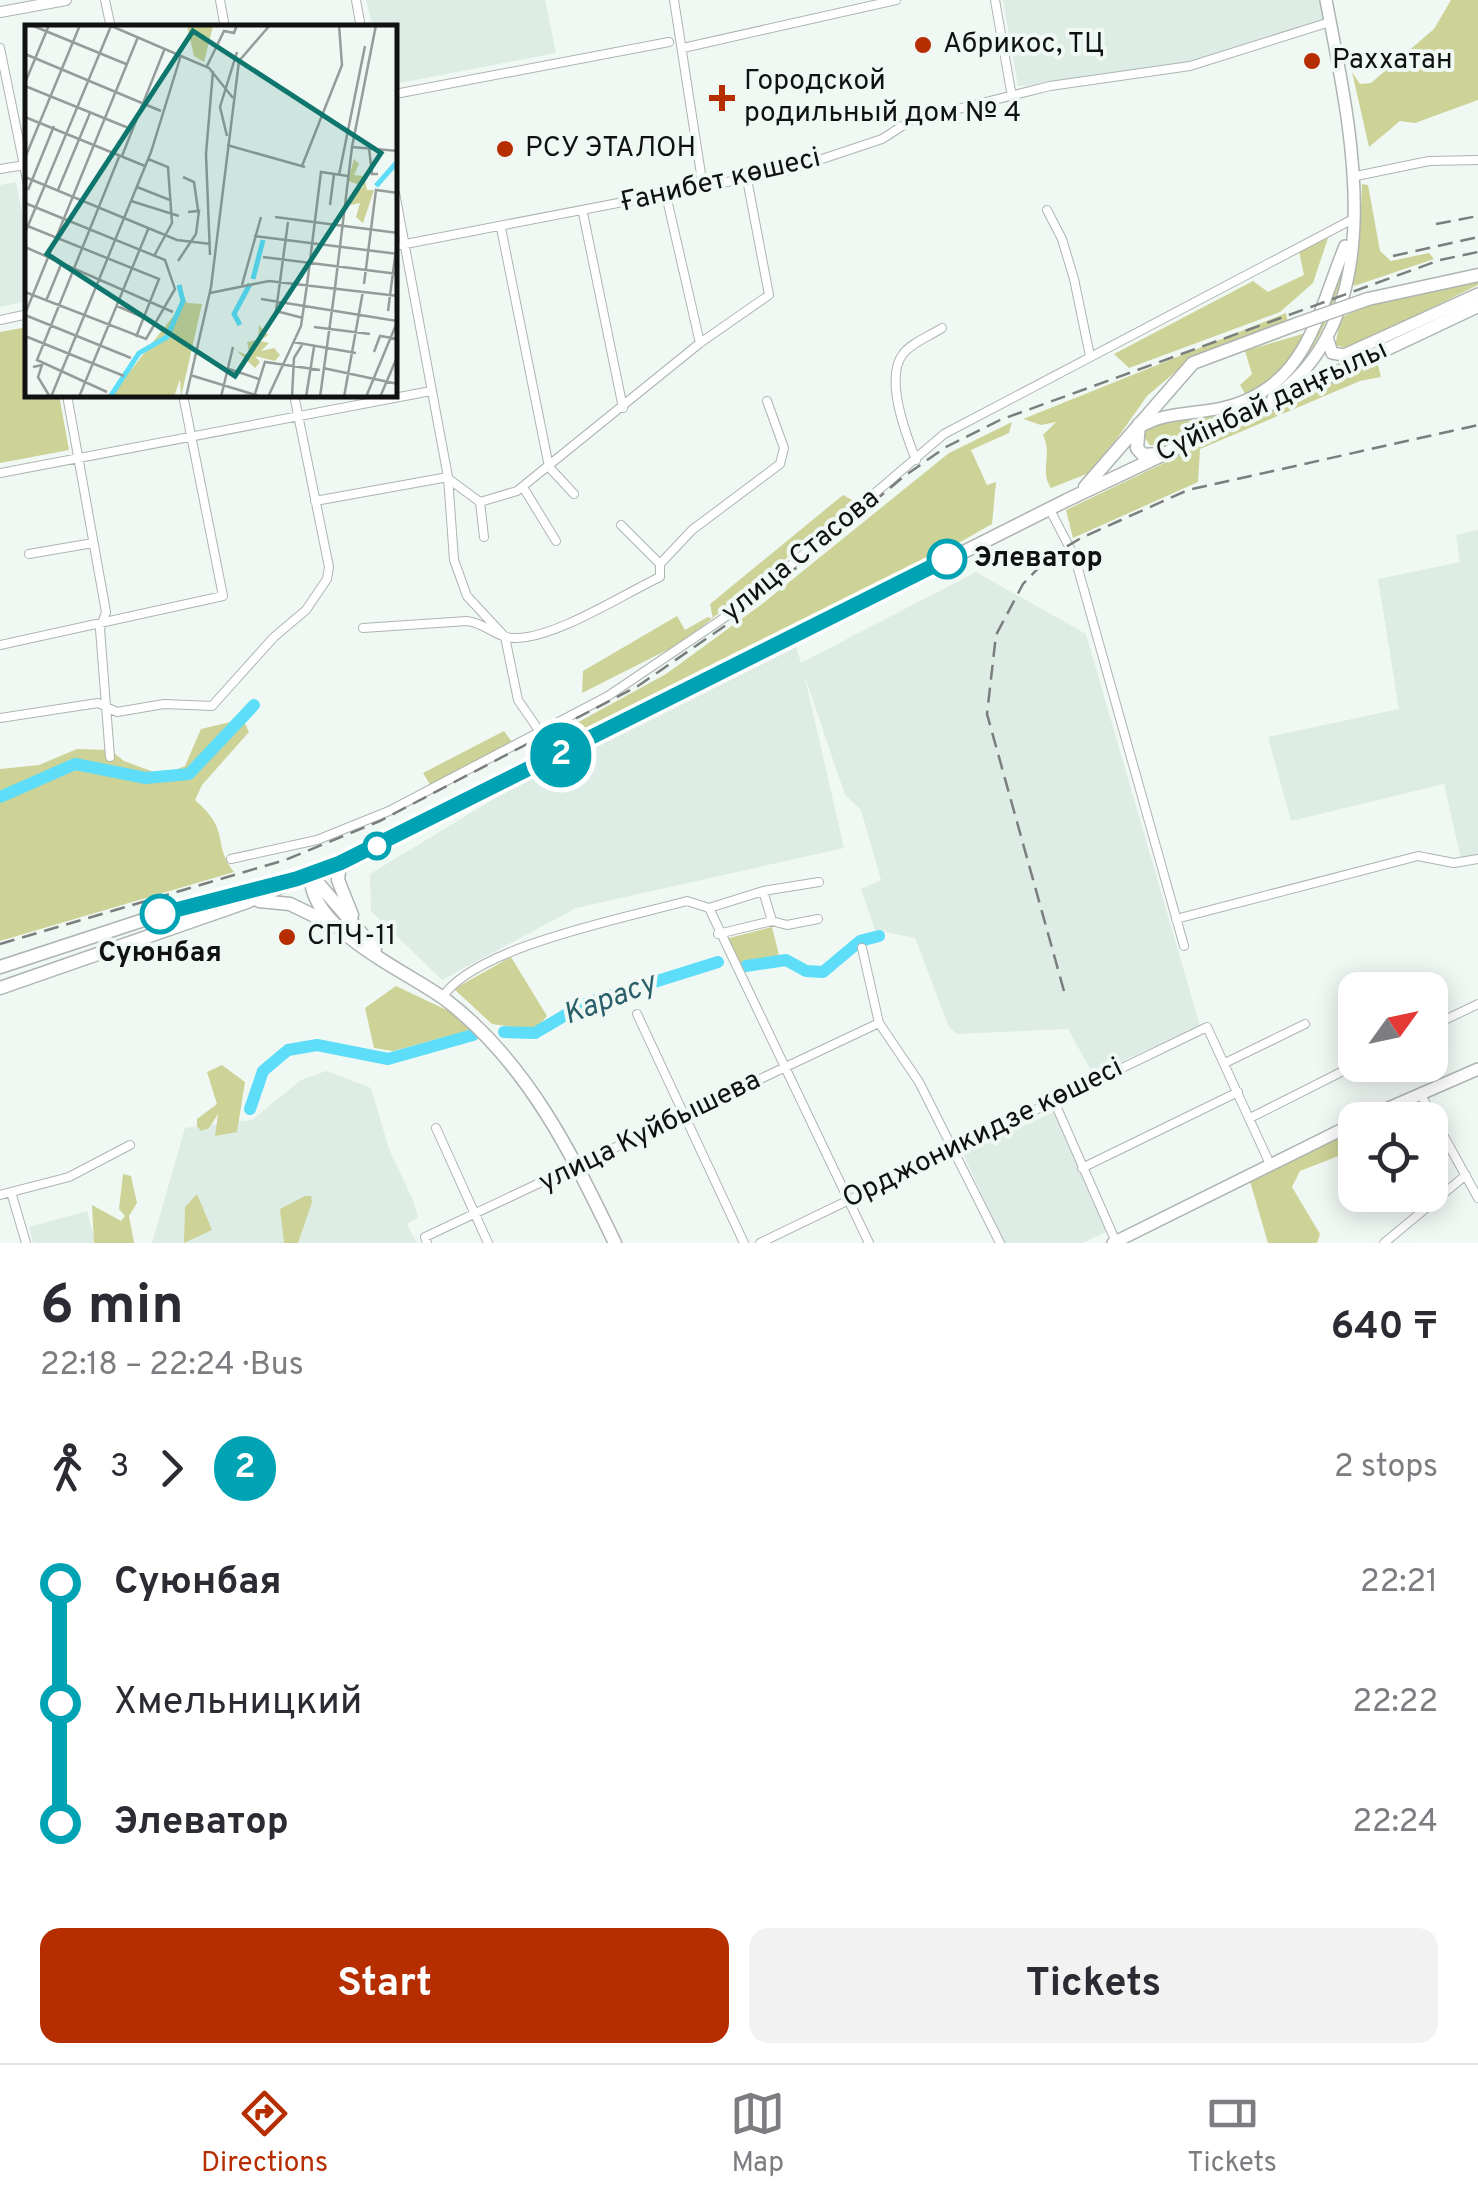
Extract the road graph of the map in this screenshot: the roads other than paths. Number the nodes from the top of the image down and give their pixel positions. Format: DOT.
graph roads {
  1 [pos="66,0"];
  2 [pos="105,0"];
  3 [pos="220,0"];
  4 [pos="356,0"];
  5 [pos="674,0"];
  6 [pos="832,0"];
  7 [pos="896,0"];
  8 [pos="996,0"];
  9 [pos="1326,0"];
  10 [pos="0,12"];
  11 [pos="834,12"];
  12 [pos="1330,22"];
  13 [pos="110,25"];
  14 [pos="224,25"];
  15 [pos="361,25"];
  16 [pos="668,42"];
  17 [pos="0,48"];
  18 [pos="682,48"];
  19 [pos="4,91"];
  20 [pos="398,93"];
  21 [pos="1012,97"];
  22 [pos="1478,160"];
  23 [pos="25,162"];
  24 [pos="25,165"];
  25 [pos="0,170"];
  26 [pos="1356,176"];
  27 [pos="746,179"];
  28 [pos="703,187"];
  29 [pos="666,194"];
  30 [pos="1047,210"];
  31 [pos="583,212"];
  32 [pos="1354,221"];
  33 [pos="501,228"];
  34 [pos="400,245"];
  35 [pos="1478,274"];
  36 [pos="1478,294"];
  37 [pos="1478,306"];
  38 [pos="25,315"];
  39 [pos="0,320"];
  40 [pos="1418,326"];
  41 [pos="942,328"];
  42 [pos="1327,337"];
  43 [pos="700,343"];
  44 [pos="1090,356"];
  45 [pos="431,391"];
  46 [pos="398,397"];
  47 [pos="68,398"];
  48 [pos="184,398"];
  49 [pos="295,398"];
  50 [pos="395,398"];
  51 [pos="767,401"];
  52 [pos="623,408"];
  53 [pos="1257,408"];
  54 [pos="298,417"];
  55 [pos="1140,422"];
  56 [pos="192,436"];
  57 [pos="1165,452"];
  58 [pos="78,458"];
  59 [pos="916,460"];
  60 [pos="549,468"];
  61 [pos="0,473"];
  62 [pos="448,476"];
  63 [pos="523,487"];
  64 [pos="574,494"];
  65 [pos="1067,500"];
  66 [pos="315,502"];
  67 [pos="480,502"];
  68 [pos="1049,508"];
  69 [pos="620,526"];
  70 [pos="484,537"];
  71 [pos="93,542"];
  72 [pos="556,542"];
  73 [pos="29,554"];
  74 [pos="660,564"];
  75 [pos="104,620"];
  76 [pos="363,628"];
  77 [pos="506,637"];
  78 [pos="0,645"];
  79 [pos="106,704"];
  80 [pos="0,718"];
  81 [pos="540,732"];
  82 [pos="110,757"];
  83 [pos="230,859"];
  84 [pos="1478,859"];
  85 [pos="340,863"];
  86 [pos="311,875"];
  87 [pos="819,882"];
  88 [pos="763,891"];
  89 [pos="246,902"];
  90 [pos="709,908"];
  91 [pos="818,919"];
  92 [pos="1176,919"];
  93 [pos="772,920"];
  94 [pos="343,932"];
  95 [pos="718,934"];
  96 [pos="366,939"];
  97 [pos="1184,946"];
  98 [pos="862,948"];
  99 [pos="388,962"];
  100 [pos="0,967"];
  101 [pos="0,988"];
  102 [pos="442,998"];
  103 [pos="1478,1004"];
  104 [pos="637,1014"];
  105 [pos="1448,1018"];
  106 [pos="879,1022"];
  107 [pos="1305,1024"];
  108 [pos="1225,1063"];
  109 [pos="784,1068"];
  110 [pos="1478,1069"];
  111 [pos="1338,1074"];
  112 [pos="1238,1092"];
  113 [pos="1420,1092"];
  114 [pos="1054,1101"];
  115 [pos="1399,1102"];
  116 [pos="682,1117"];
  117 [pos="1250,1118"];
  118 [pos="436,1128"];
  119 [pos="1338,1132"];
  120 [pos="130,1145"];
  121 [pos="953,1150"];
  122 [pos="1270,1164"];
  123 [pos="578,1167"];
  124 [pos="1082,1168"];
  125 [pos="1466,1175"];
  126 [pos="11,1192"];
  127 [pos="0,1195"];
  128 [pos="1478,1198"];
  129 [pos="847,1199"];
  130 [pos="475,1216"];
  131 [pos="1115,1242"];
  132 [pos="26,1243"];
  133 [pos="427,1243"];
  134 [pos="488,1243"];
  135 [pos="615,1243"];
  136 [pos="744,1243"];
  137 [pos="760,1243"];
  138 [pos="869,1243"];
  139 [pos="1000,1243"];
  140 [pos="1384,1243"];
  1 -- 10 [label="street"];
  2 -- 13 [label="street"];
  3 -- 14 [label="street"];
  4 -- 15 [label="street"];
  5 -- 18 [label="street"];
  6 -- 11 [label="street"];
  7 -- 11 [label="street"];
  8 -- 21 [label="street"];
  9 -- 12 [label="main road"];
  11 -- 18 [label="street"];
  12 -- 21 [label="street, Ғанибет көшесі"];
  12 -- 26 [label="main road"];
  16 -- 20 [label="street"];
  17 -- 19 [label="street"];
  18 -- 28 [label="street"];
  19 -- 23 [label="street"];
  21 -- 27 [label="street, Ғанибет көшесі"];
  22 -- 26 [label="street"];
  24 -- 25 [label="street"];
  26 -- 32 [label="main road"];
  27 -- 28 [label="street, Ғанибет көшесі"];
  27 -- 43 [label="street"];
  28 -- 29 [label="street, Ғанибет көшесі"];
  29 -- 31 [label="street, Ғанибет көшесі"];
  29 -- 43 [label="street"];
  30 -- 44 [label="street"];
  31 -- 33 [label="street, Ғанибет көшесі"];
  31 -- 52 [label="street"];
  32 -- 42 [label="main road"];
  32 -- 44 [label="street, улица Стасова"];
  32 -- 55 [label="main road"];
  33 -- 34 [label="street, Ғанибет көшесі"];
  33 -- 60 [label="street"];
  34 -- 45 [label="street"];
  35 -- 55 [label="main road, Сүйінбай даңғылы, bridge"];
  36 -- 40 [label="main road, Сүйінбай даңғылы"];
  37 -- 40 [label="main road, Сүйінбай даңғылы"];
  38 -- 39 [label="street"];
  40 -- 42 [label="main road, Сүйінбай даңғылы"];
  40 -- 53 [label="main road, Сүйінбай даңғылы"];
  41 -- 59 [label="street"];
  42 -- 53 [label="main road"];
  43 -- 52 [label="street"];
  44 -- 59 [label="street, улица Стасова"];
  45 -- 46 [label="street"];
  45 -- 62 [label="street"];
  47 -- 58 [label="street"];
  48 -- 56 [label="street"];
  49 -- 54 [label="street"];
  50 -- 54 [label="street"];
  51 -- 74 [label="street"];
  52 -- 60 [label="street"];
  53 -- 57 [label="main road, Сүйінбай даңғылы"];
  54 -- 56 [label="street"];
  54 -- 66 [label="street"];
  55 -- 57 [label="main road"];
  55 -- 65 [label="main road, Сүйінбай даңғылы"];
  56 -- 58 [label="street"];
  56 -- 75 [label="street"];
  57 -- 65 [label="main road, Сүйінбай даңғылы"];
  58 -- 61 [label="street"];
  58 -- 71 [label="street"];
  59 -- 81 [label="street, улица Стасова"];
  60 -- 63 [label="street"];
  60 -- 64 [label="street"];
  62 -- 66 [label="street"];
  62 -- 67 [label="street"];
  62 -- 77 [label="street"];
  63 -- 67 [label="street"];
  63 -- 72 [label="street"];
  65 -- 68 [label="main road, Сүйінбай даңғылы"];
  66 -- 79 [label="street"];
  67 -- 70 [label="street"];
  68 -- 85 [label="main road, Сүйінбай даңғылы"];
  68 -- 92 [label="street"];
  69 -- 74 [label="street"];
  71 -- 73 [label="street"];
  71 -- 75 [label="street"];
  74 -- 77 [label="street"];
  75 -- 78 [label="street"];
  75 -- 79 [label="street"];
  76 -- 77 [label="street"];
  77 -- 81 [label="street"];
  79 -- 80 [label="street"];
  79 -- 82 [label="street"];
  81 -- 83 [label="street, улица Стасова"];
  84 -- 92 [label="street"];
  85 -- 86 [label="main road, Сүйінбай даңғылы"];
  85 -- 96 [label="main road"];
  86 -- 89 [label="main road"];
  86 -- 94 [label="main road"];
  86 -- 96 [label="main road"];
  86 -- 100 [label="main road"];
  87 -- 88 [label="street"];
  88 -- 90 [label="street"];
  88 -- 93 [label="street"];
  89 -- 94 [label="main road"];
  89 -- 101 [label="main road"];
  90 -- 95 [label="street"];
  90 -- 102 [label="street"];
  91 -- 93 [label="street"];
  92 -- 97 [label="street"];
  93 -- 95 [label="street"];
  94 -- 99 [label="main road"];
  95 -- 109 [label="street"];
  96 -- 99 [label="main road"];
  98 -- 106 [label="street"];
  99 -- 102 [label="main road"];
  102 -- 123 [label="main road"];
  103 -- 105 [label="street"];
  104 -- 116 [label="street"];
  106 -- 109 [label="street, улица Куйбышева"];
  106 -- 121 [label="street"];
  107 -- 108 [label="street"];
  108 -- 112 [label="street"];
  108 -- 114 [label="street, Орджоникидзе көшесі"];
  109 -- 116 [label="street, улица Куйбышева"];
  109 -- 129 [label="street"];
  110 -- 113 [label="main road"];
  111 -- 117 [label="street"];
  112 -- 117 [label="street"];
  112 -- 124 [label="street"];
  113 -- 115 [label="main road"];
  113 -- 125 [label="street"];
  114 -- 121 [label="street, Орджоникидзе көшесі"];
  114 -- 124 [label="street"];
  116 -- 123 [label="street, улица Куйбышева"];
  116 -- 136 [label="street"];
  117 -- 122 [label="street"];
  118 -- 130 [label="street"];
  119 -- 122 [label="main road"];
  120 -- 126 [label="street"];
  121 -- 129 [label="street, Орджоникидзе көшесі"];
  121 -- 139 [label="street"];
  122 -- 131 [label="main road"];
  123 -- 130 [label="street, улица Куйбышева"];
  123 -- 135 [label="main road"];
  124 -- 131 [label="street"];
  125 -- 128 [label="street"];
  125 -- 140 [label="street"];
  126 -- 127 [label="street"];
  126 -- 132 [label="street"];
  129 -- 137 [label="street, Орджоникидзе көшесі"];
  129 -- 138 [label="street"];
  130 -- 133 [label="street, улица Куйбышева"];
  130 -- 134 [label="street"];
}
